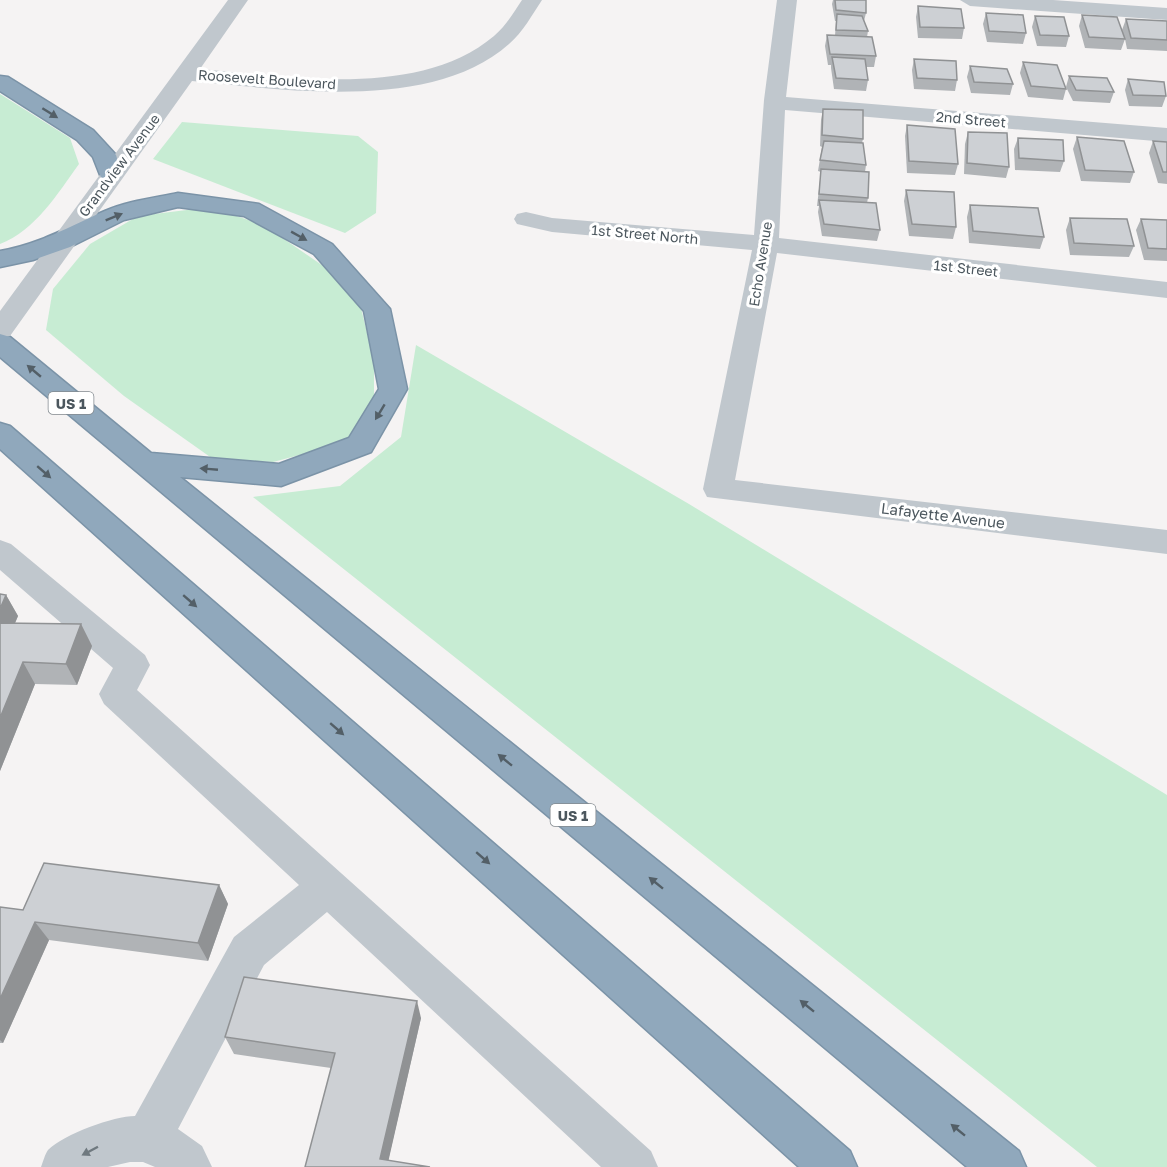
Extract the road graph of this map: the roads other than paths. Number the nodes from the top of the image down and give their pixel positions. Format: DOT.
graph roads {
  1 [pos="238,0"];
  2 [pos="532,0"];
  3 [pos="787,0"];
  4 [pos="970,0"];
  5 [pos="1167,14"];
  6 [pos="188,74"];
  7 [pos="0,82"];
  8 [pos="775,103"];
  9 [pos="1167,135"];
  10 [pos="110,175"];
  11 [pos="526,219"];
  12 [pos="61,243"];
  13 [pos="766,244"];
  14 [pos="0,259"];
  15 [pos="1167,290"];
  16 [pos="0,330"];
  17 [pos="0,343"];
  18 [pos="0,433"];
  19 [pos="143,463"];
  20 [pos="718,489"];
  21 [pos="1167,542"];
  22 [pos="0,552"];
  23 [pos="327,886"];
  24 [pos="147,1141"];
  25 [pos="64,1167"];
  26 [pos="189,1167"];
  27 [pos="635,1167"];
  28 [pos="834,1167"];
  29 [pos="1003,1167"];
  1 -- 6 [label="street, Grandview Avenue"];
  2 -- 6 [label="street, Roosevelt Boulevard"];
  3 -- 8 [label="street, Echo Avenue"];
  4 -- 5 [label="street"];
  6 -- 10 [label="street, Grandview Avenue"];
  7 -- 10 [label="highway, one-way"];
  8 -- 9 [label="street, 2nd Street"];
  8 -- 13 [label="street, Echo Avenue"];
  10 -- 12 [label="street, Grandview Avenue"];
  11 -- 13 [label="street, 1st Street North"];
  12 -- 14 [label="highway"];
  12 -- 16 [label="street, Grandview Avenue"];
  12 -- 19 [label="highway, one-way"];
  13 -- 15 [label="street, 1st Street"];
  13 -- 20 [label="street, Echo Avenue"];
  19 -- 17 [label="highway, US 1, one-way"];
  18 -- 28 [label="highway, one-way"];
  29 -- 19 [label="highway, US 1, one-way"];
  20 -- 21 [label="street, Lafayette Avenue"];
  22 -- 23 [label="street"];
  23 -- 24 [label="street"];
  23 -- 27 [label="street"];
  24 -- 25 [label="street, one-way"];
  24 -- 26 [label="street"];
}
